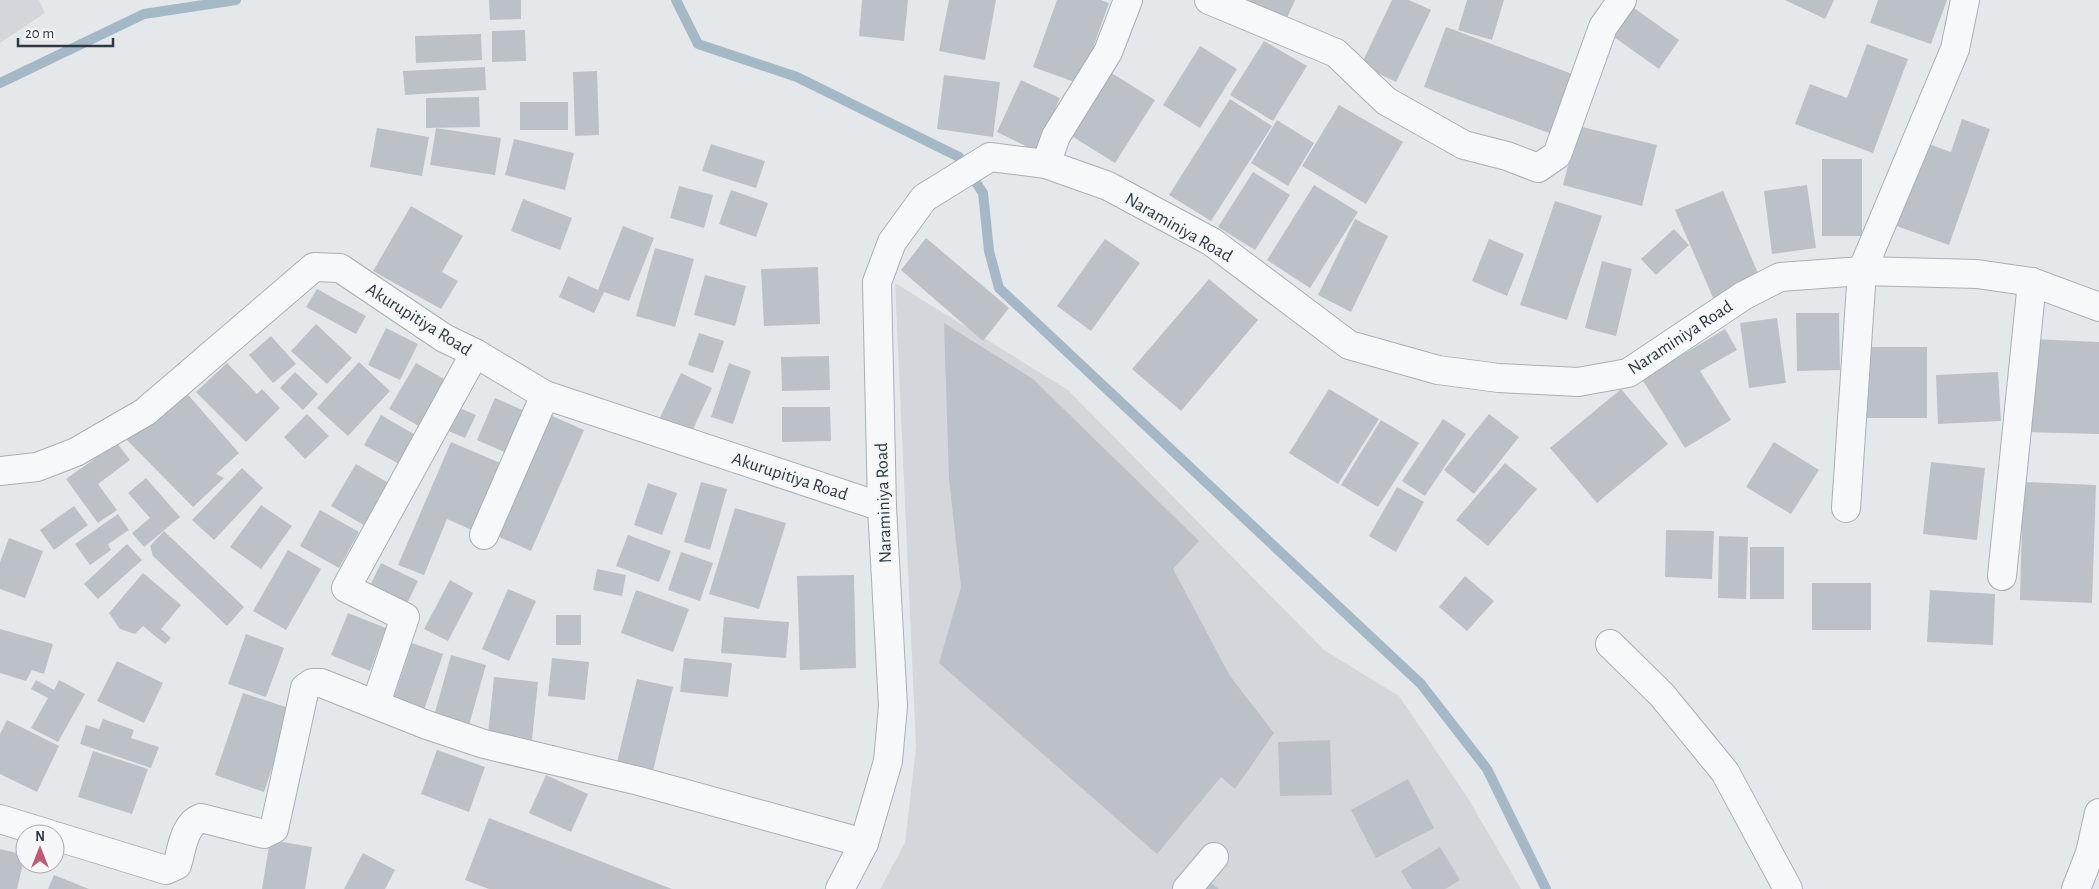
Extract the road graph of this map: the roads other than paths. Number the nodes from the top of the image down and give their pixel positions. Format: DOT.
graph roads {
  1 [pos="1128,0"];
  2 [pos="1209,0"];
  3 [pos="1622,0"];
  4 [pos="1965,0"];
  5 [pos="1046,164"];
  6 [pos="1862,271"];
  7 [pos="2032,282"];
  8 [pos="2099,307"];
  9 [pos="475,353"];
  10 [pos="545,396"];
  11 [pos="0,472"];
  12 [pos="882,507"];
  13 [pos="1846,508"];
  14 [pos="484,535"];
  15 [pos="2002,576"];
  16 [pos="1610,644"];
  17 [pos="376,703"];
  18 [pos="2099,813"];
  19 [pos="0,819"];
  20 [pos="16,824"];
  21 [pos="65,839"];
  22 [pos="864,843"];
  23 [pos="1214,857"];
  24 [pos="840,889"];
  25 [pos="1187,889"];
  26 [pos="1788,889"];
  27 [pos="2076,889"];
  1 -- 5 [label="street"];
  2 -- 3 [label="street"];
  4 -- 6 [label="street"];
  5 -- 6 [label="street, Naraminiya Road"];
  5 -- 12 [label="street, Naraminiya Road"];
  6 -- 7 [label="street, Naraminiya Road"];
  6 -- 13 [label="street"];
  7 -- 8 [label="street, Naraminiya Road"];
  7 -- 15 [label="street"];
  9 -- 10 [label="street, Akurupitiya Road"];
  9 -- 11 [label="street, Akurupitiya Road"];
  9 -- 17 [label="street"];
  10 -- 12 [label="street, Akurupitiya Road"];
  10 -- 14 [label="street"];
  12 -- 22 [label="street, Naraminiya Road"];
  16 -- 26 [label="street"];
  17 -- 21 [label="street"];
  17 -- 22 [label="street"];
  18 -- 27 [label="street"];
  19 -- 20 [label="street"];
  22 -- 24 [label="street, Naraminiya Road"];
  23 -- 25 [label="street"];
}
